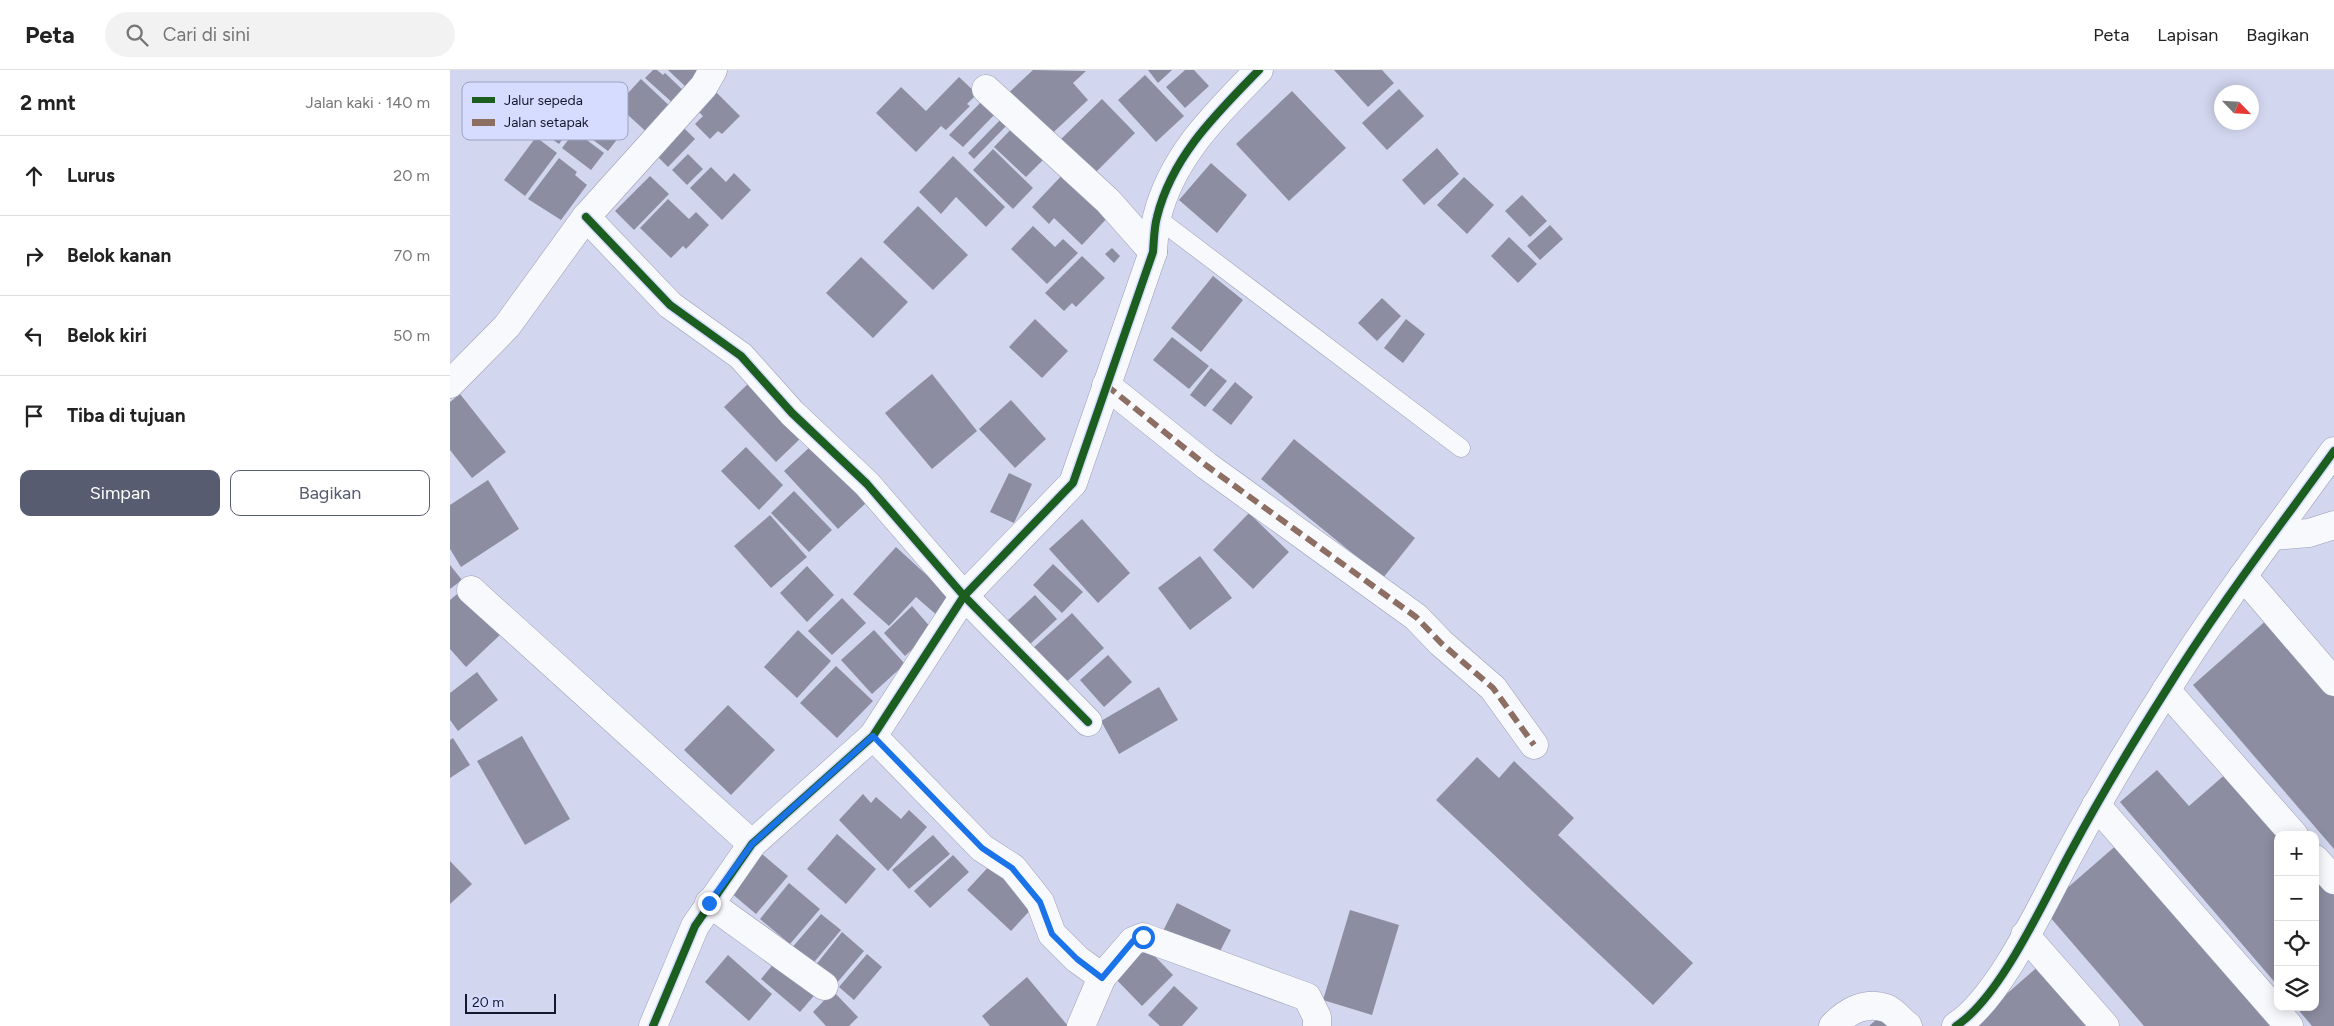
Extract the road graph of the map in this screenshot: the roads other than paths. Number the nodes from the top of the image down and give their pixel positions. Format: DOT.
graph roads {
  1 [pos="714,70"];
  2 [pos="1259,70"];
  3 [pos="986,89"];
  4 [pos="586,217"];
  5 [pos="1157,218"];
  6 [pos="1153,252"];
  7 [pos="450,384"];
  8 [pos="1106,385"];
  9 [pos="1461,448"];
  10 [pos="2334,451"];
  11 [pos="2334,525"];
  12 [pos="2272,536"];
  13 [pos="2242,576"];
  14 [pos="471,590"];
  15 [pos="964,596"];
  16 [pos="2334,682"];
  17 [pos="2166,690"];
  18 [pos="1088,722"];
  19 [pos="873,736"];
  20 [pos="1534,745"];
  21 [pos="2096,805"];
  22 [pos="2290,831"];
  23 [pos="752,844"];
  24 [pos="2319,863"];
  25 [pos="2334,880"];
  26 [pos="709,903"];
  27 [pos="2025,935"];
  28 [pos="1102,978"];
  29 [pos="824,986"];
  30 [pos="653,1026"];
  31 [pos="1081,1026"];
  32 [pos="1317,1026"];
  33 [pos="1833,1026"];
  34 [pos="1908,1026"];
  35 [pos="1956,1026"];
  36 [pos="2105,1026"];
  37 [pos="2289,1026"];
  1 -- 4 [label="street"];
  2 -- 5 [label="street"];
  3 -- 6 [label="street"];
  4 -- 7 [label="street"];
  4 -- 15 [label="street"];
  5 -- 6 [label="street"];
  5 -- 9 [label="lane"];
  6 -- 8 [label="street"];
  8 -- 15 [label="street"];
  8 -- 20 [label="street"];
  10 -- 12 [label="street"];
  11 -- 12 [label="street"];
  12 -- 13 [label="street"];
  13 -- 16 [label="street"];
  13 -- 17 [label="street"];
  14 -- 23 [label="street"];
  15 -- 18 [label="street"];
  15 -- 19 [label="street"];
  17 -- 21 [label="street"];
  17 -- 22 [label="street"];
  19 -- 23 [label="street"];
  19 -- 28 [label="street"];
  21 -- 27 [label="street"];
  21 -- 37 [label="street"];
  23 -- 26 [label="street"];
  24 -- 25 [label="street"];
  26 -- 29 [label="street"];
  26 -- 30 [label="street"];
  27 -- 35 [label="street"];
  27 -- 36 [label="street"];
  28 -- 31 [label="street"];
  28 -- 32 [label="street"];
  33 -- 34 [label="street"];
}
